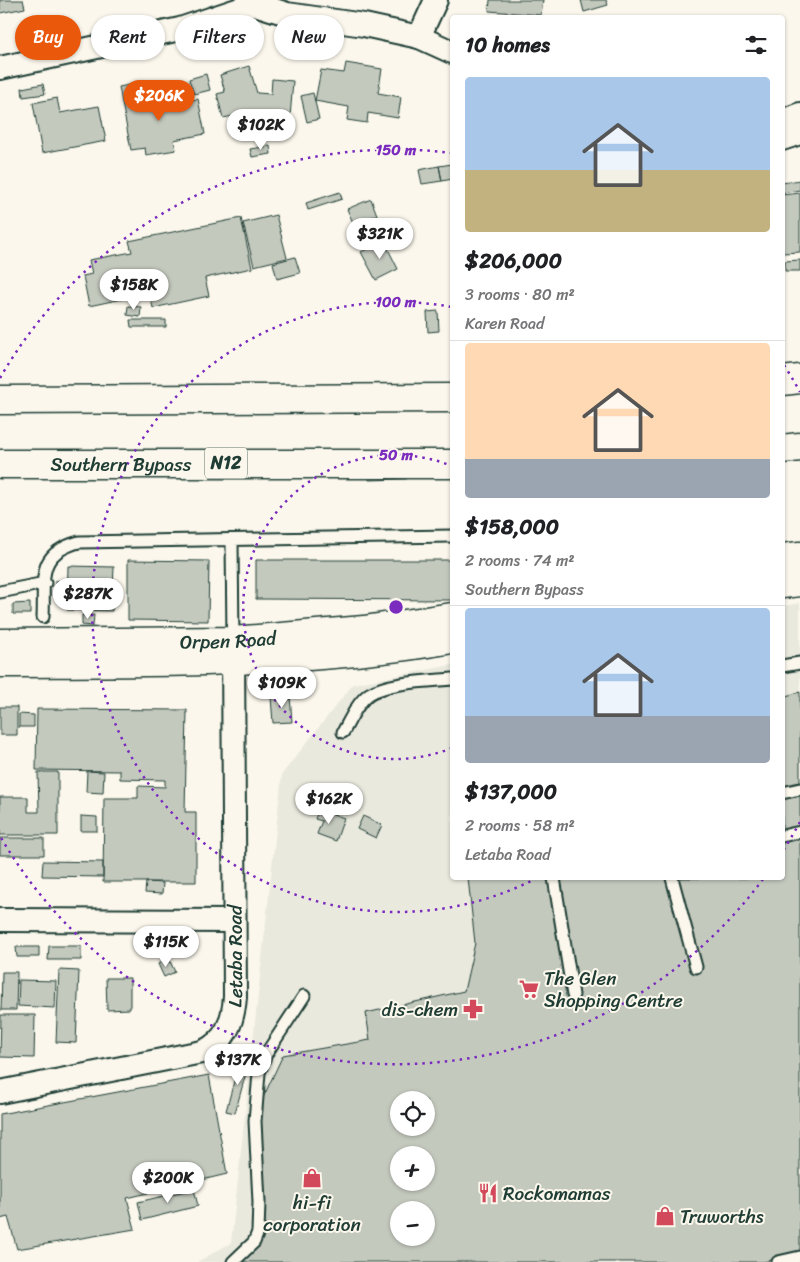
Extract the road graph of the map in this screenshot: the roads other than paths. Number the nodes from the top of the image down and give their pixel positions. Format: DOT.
graph roads {
  1 [pos="436,0"];
  2 [pos="252,2"];
  3 [pos="419,37"];
  4 [pos="450,51"];
  5 [pos="0,68"];
  6 [pos="800,114"];
  7 [pos="785,120"];
  8 [pos="800,133"];
  9 [pos="785,138"];
  10 [pos="800,379"];
  11 [pos="785,381"];
  12 [pos="450,398"];
  13 [pos="0,400"];
  14 [pos="800,447"];
  15 [pos="785,449"];
  16 [pos="0,464"];
  17 [pos="450,464"];
  18 [pos="450,536"];
  19 [pos="232,540"];
  20 [pos="800,556"];
  21 [pos="785,558"];
  22 [pos="800,582"];
  23 [pos="45,583"];
  24 [pos="785,584"];
  25 [pos="785,588"];
  26 [pos="0,592"];
  27 [pos="43,617"];
  28 [pos="450,617"];
  29 [pos="450,639"];
  30 [pos="0,643"];
  31 [pos="233,651"];
  32 [pos="0,663"];
  33 [pos="800,663"];
  34 [pos="785,666"];
  35 [pos="450,678"];
  36 [pos="342,732"];
  37 [pos="800,790"];
  38 [pos="785,792"];
  39 [pos="800,832"];
  40 [pos="785,835"];
  41 [pos="554,880"];
  42 [pos="673,880"];
  43 [pos="0,920"];
  44 [pos="234,920"];
  45 [pos="696,967"];
  46 [pos="573,995"];
  47 [pos="304,996"];
  48 [pos="0,1092"];
  49 [pos="800,1257"];
  50 [pos="233,1262"];
  51 [pos="778,1262"];
  1 -- 3 [label="street"];
  2 -- 3 [label="street"];
  2 -- 5 [label="street"];
  3 -- 4 [label="street"];
  6 -- 7 [label="street"];
  8 -- 9 [label="street"];
  10 -- 11 [label="main road"];
  12 -- 13 [label="main road"];
  14 -- 15 [label="main road"];
  16 -- 17 [label="main road, Southern Bypass / N12"];
  18 -- 19 [label="lane"];
  19 -- 23 [label="lane"];
  19 -- 31 [label="lane"];
  20 -- 21 [label="main road"];
  22 -- 24 [label="main road"];
  22 -- 25 [label="lane"];
  23 -- 26 [label="lane"];
  23 -- 27 [label="lane"];
  28 -- 31 [label="main road, Orpen Road"];
  29 -- 31 [label="main road, Orpen Road"];
  30 -- 31 [label="main road, Orpen Road"];
  31 -- 32 [label="main road, Orpen Road"];
  31 -- 44 [label="street, Letaba Road"];
  33 -- 34 [label="lane"];
  35 -- 36 [label="lane"];
  37 -- 38 [label="lane"];
  39 -- 40 [label="lane"];
  41 -- 46 [label="lane"];
  42 -- 45 [label="lane"];
  43 -- 44 [label="street"];
  44 -- 48 [label="street, Letaba Road"];
  47 -- 50 [label="lane"];
  49 -- 51 [label="lane"];
}
